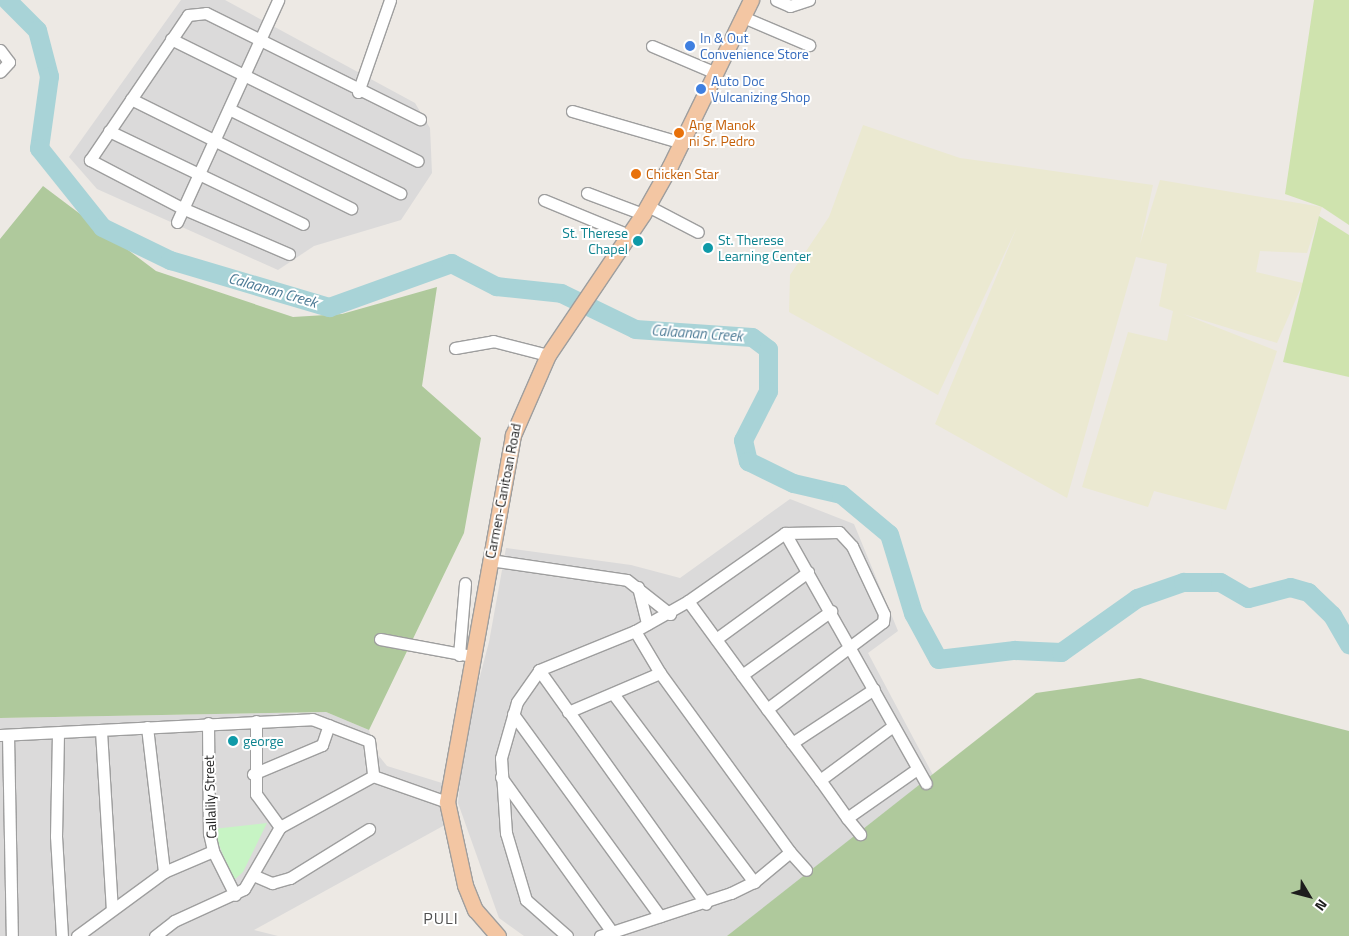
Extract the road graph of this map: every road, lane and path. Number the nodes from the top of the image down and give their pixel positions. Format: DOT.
graph roads {
  1 [pos="278,0"];
  2 [pos="390,0"];
  3 [pos="749,0"];
  4 [pos="776,0"];
  5 [pos="809,0"];
  6 [pos="743,17"];
  7 [pos="170,39"];
  8 [pos="260,40"];
  9 [pos="810,45"];
  10 [pos="652,46"];
  11 [pos="0,50"];
  12 [pos="0,72"];
  13 [pos="716,74"];
  14 [pos="244,75"];
  15 [pos="358,92"];
  16 [pos="131,99"];
  17 [pos="229,109"];
  18 [pos="572,111"];
  19 [pos="420,119"];
  20 [pos="110,131"];
  21 [pos="213,142"];
  22 [pos="682,143"];
  23 [pos="418,162"];
  24 [pos="197,175"];
  25 [pos="400,193"];
  26 [pos="587,193"];
  27 [pos="544,200"];
  28 [pos="182,208"];
  29 [pos="351,208"];
  30 [pos="646,210"];
  31 [pos="177,222"];
  32 [pos="304,224"];
  33 [pos="698,232"];
  34 [pos="629,235"];
  35 [pos="289,254"];
  36 [pos="455,348"];
  37 [pos="548,355"];
  38 [pos="785,533"];
  39 [pos="490,560"];
  40 [pos="808,572"];
  41 [pos="465,582"];
  42 [pos="638,587"];
  43 [pos="688,601"];
  44 [pos="831,611"];
  45 [pos="670,614"];
  46 [pos="647,624"];
  47 [pos="635,631"];
  48 [pos="380,639"];
  49 [pos="716,639"];
  50 [pos="851,647"];
  51 [pos="465,656"];
  52 [pos="539,670"];
  53 [pos="660,673"];
  54 [pos="742,675"];
  55 [pos="874,689"];
  56 [pos="614,695"];
  57 [pos="767,709"];
  58 [pos="568,712"];
  59 [pos="513,714"];
  60 [pos="256,721"];
  61 [pos="208,723"];
  62 [pos="329,725"];
  63 [pos="893,726"];
  64 [pos="147,728"];
  65 [pos="101,730"];
  66 [pos="58,733"];
  67 [pos="4,735"];
  68 [pos="792,743"];
  69 [pos="917,769"];
  70 [pos="253,774"];
  71 [pos="373,776"];
  72 [pos="501,777"];
  73 [pos="820,780"];
  74 [pos="926,783"];
  75 [pos="447,802"];
  76 [pos="847,818"];
  77 [pos="280,827"];
  78 [pos="369,830"];
  79 [pos="860,834"];
  80 [pos="212,851"];
  81 [pos="790,852"];
  82 [pos="806,870"];
  83 [pos="164,872"];
  84 [pos="253,875"];
  85 [pos="754,882"];
  86 [pos="235,895"];
  87 [pos="706,904"];
  88 [pos="112,910"];
  89 [pos="660,916"];
  90 [pos="612,932"];
  91 [pos="12,936"];
  92 [pos="62,936"];
  93 [pos="77,936"];
  94 [pos="155,936"];
  95 [pos="498,936"];
  96 [pos="567,936"];
  97 [pos="600,936"];
  1 -- 8 [label="street"];
  2 -- 15 [label="street"];
  3 -- 6 [label="main road, Carmen-Canitoan Road"];
  4 -- 5 [label="street"];
  6 -- 9 [label="street"];
  6 -- 13 [label="main road, Carmen-Canitoan Road"];
  7 -- 8 [label="street"];
  7 -- 14 [label="street"];
  7 -- 16 [label="street"];
  8 -- 14 [label="street"];
  8 -- 15 [label="street"];
  10 -- 13 [label="street"];
  11 -- 12 [label="street"];
  13 -- 22 [label="main road, Carmen-Canitoan Road"];
  14 -- 17 [label="street"];
  14 -- 23 [label="street"];
  15 -- 19 [label="street"];
  16 -- 20 [label="street"];
  16 -- 21 [label="street"];
  17 -- 21 [label="street"];
  17 -- 25 [label="street"];
  18 -- 22 [label="street"];
  20 -- 24 [label="street"];
  20 -- 28 [label="street"];
  21 -- 24 [label="street"];
  21 -- 29 [label="street"];
  22 -- 30 [label="main road, Carmen-Canitoan Road"];
  24 -- 28 [label="street"];
  24 -- 32 [label="street"];
  26 -- 30 [label="street"];
  27 -- 34 [label="street"];
  28 -- 31 [label="street"];
  28 -- 35 [label="street"];
  30 -- 33 [label="street"];
  30 -- 34 [label="main road, Carmen-Canitoan Road"];
  34 -- 37 [label="main road, Carmen-Canitoan Road"];
  36 -- 37 [label="street"];
  37 -- 39 [label="main road, Carmen-Canitoan Road"];
  38 -- 40 [label="street"];
  38 -- 43 [label="street"];
  38 -- 50 [label="street"];
  39 -- 42 [label="street"];
  39 -- 51 [label="main road, Carmen-Canitoan Road"];
  40 -- 44 [label="street"];
  40 -- 49 [label="street"];
  41 -- 51 [label="street"];
  42 -- 45 [label="street"];
  42 -- 46 [label="street"];
  43 -- 45 [label="street"];
  43 -- 49 [label="street"];
  44 -- 50 [label="street"];
  44 -- 54 [label="street"];
  45 -- 46 [label="street"];
  46 -- 47 [label="street"];
  47 -- 52 [label="street"];
  47 -- 53 [label="street"];
  48 -- 51 [label="street"];
  49 -- 54 [label="street"];
  50 -- 55 [label="street"];
  50 -- 57 [label="street"];
  51 -- 75 [label="main road, Carmen-Canitoan Road"];
  52 -- 58 [label="street"];
  52 -- 59 [label="street"];
  53 -- 56 [label="street"];
  53 -- 81 [label="street"];
  54 -- 57 [label="street"];
  55 -- 63 [label="street"];
  55 -- 68 [label="street"];
  56 -- 58 [label="street"];
  56 -- 85 [label="street"];
  57 -- 68 [label="street"];
  58 -- 87 [label="street"];
  59 -- 72 [label="street"];
  59 -- 89 [label="street"];
  60 -- 61 [label="street"];
  60 -- 62 [label="street"];
  60 -- 70 [label="street"];
  61 -- 64 [label="street"];
  61 -- 80 [label="street, Callalily Street"];
  62 -- 70 [label="street"];
  62 -- 71 [label="street"];
  63 -- 69 [label="street"];
  63 -- 73 [label="street"];
  64 -- 65 [label="street"];
  64 -- 83 [label="street"];
  65 -- 66 [label="street"];
  65 -- 88 [label="street"];
  66 -- 67 [label="street"];
  66 -- 92 [label="street"];
  67 -- 91 [label="street"];
  68 -- 73 [label="street"];
  69 -- 74 [label="street"];
  69 -- 76 [label="street"];
  70 -- 77 [label="street"];
  71 -- 75 [label="street"];
  71 -- 77 [label="street"];
  72 -- 90 [label="street"];
  72 -- 96 [label="street"];
  73 -- 76 [label="street"];
  75 -- 95 [label="main road, Carmen-Canitoan Road"];
  76 -- 79 [label="street"];
  77 -- 84 [label="street"];
  78 -- 84 [label="street"];
  80 -- 83 [label="street"];
  80 -- 86 [label="street, Callalily Street"];
  81 -- 82 [label="street"];
  81 -- 85 [label="street"];
  83 -- 88 [label="street"];
  84 -- 86 [label="street"];
  85 -- 87 [label="street"];
  86 -- 94 [label="street"];
  87 -- 89 [label="street"];
  88 -- 93 [label="street"];
  89 -- 90 [label="street"];
  90 -- 97 [label="street"];
}
